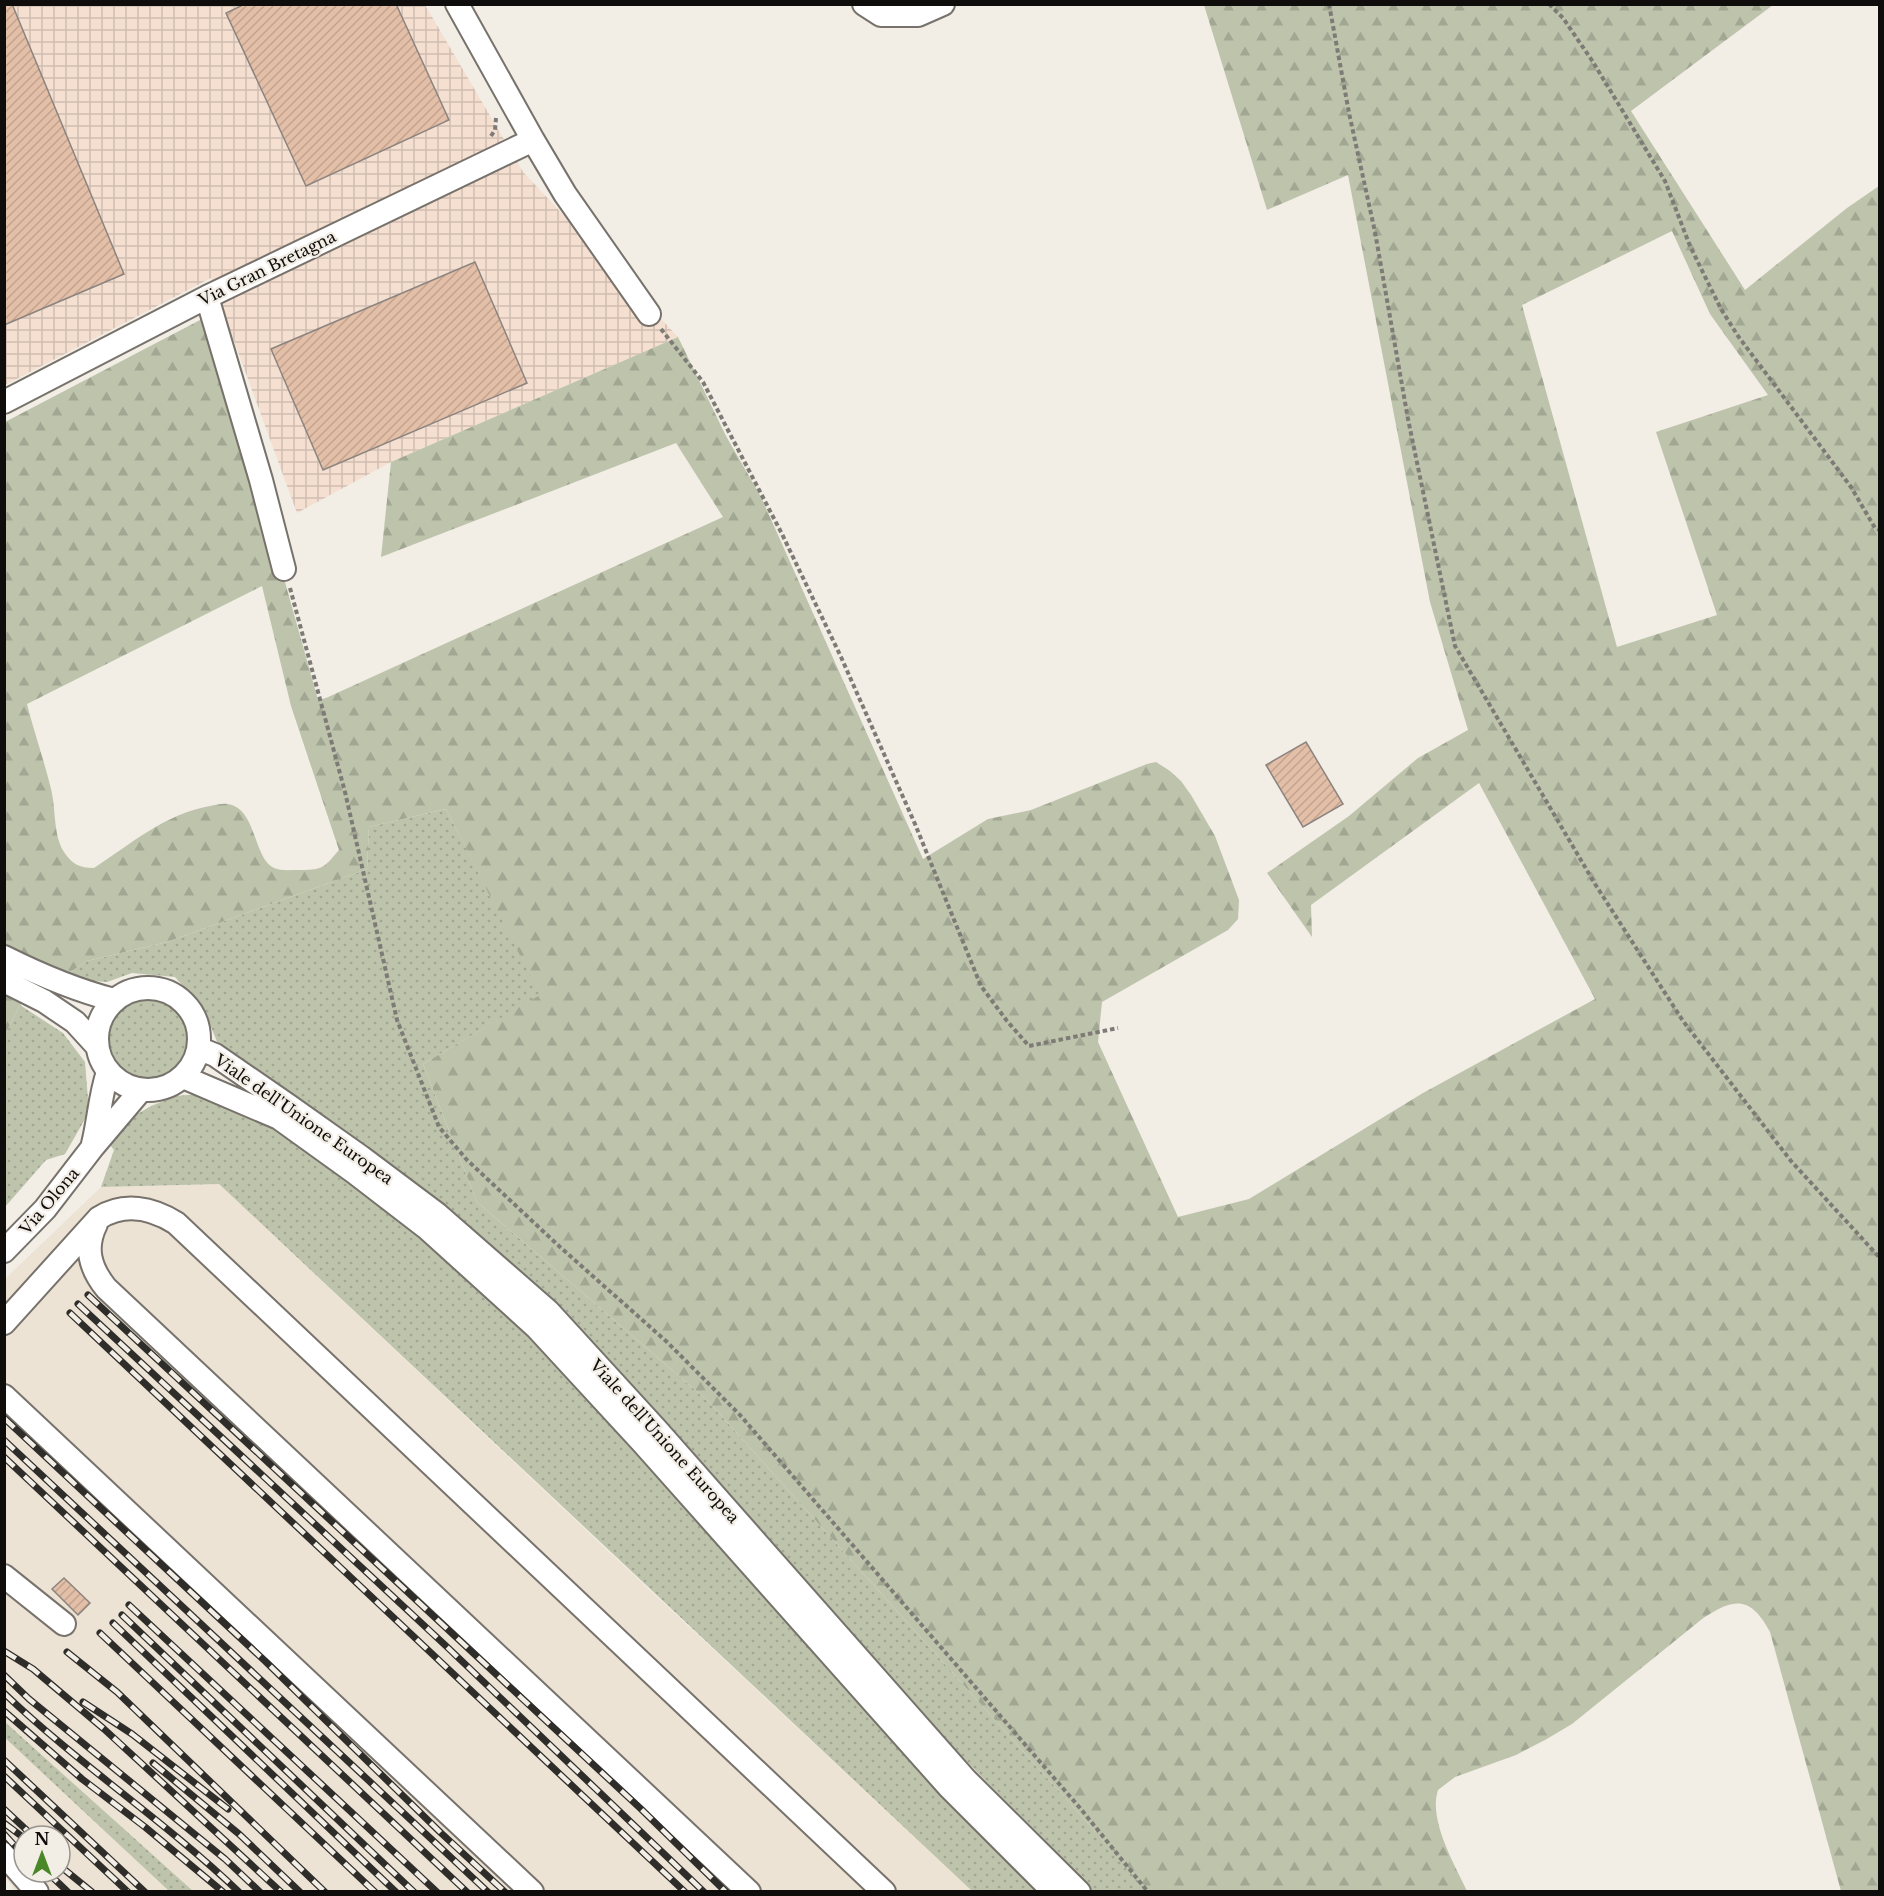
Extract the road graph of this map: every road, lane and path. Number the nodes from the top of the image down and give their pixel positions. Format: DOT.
graph roads {
  1 [pos="457,4"];
  2 [pos="864,4"];
  3 [pos="944,4"];
  4 [pos="1329,4"];
  5 [pos="1549,4"];
  6 [pos="496,114"];
  7 [pos="533,140"];
  8 [pos="486,142"];
  9 [pos="207,297"];
  10 [pos="649,314"];
  11 [pos="4,402"];
  12 [pos="1880,530"];
  13 [pos="285,569"];
  14 [pos="4,957"];
  15 [pos="4,981"];
  16 [pos="114,1000"];
  17 [pos="1118,1028"];
  18 [pos="96,1045"];
  19 [pos="200,1048"];
  20 [pos="108,1072"];
  21 [pos="183,1077"];
  22 [pos="141,1090"];
  23 [pos="92,1148"];
  24 [pos="99,1218"];
  25 [pos="4,1251"];
  26 [pos="1880,1258"];
  27 [pos="4,1323"];
  28 [pos="4,1396"];
  29 [pos="4,1576"];
  30 [pos="64,1624"];
  31 [pos="4,1854"];
  32 [pos="37,1892"];
  33 [pos="532,1892"];
  34 [pos="749,1892"];
  35 [pos="884,1892"];
  36 [pos="1054,1892"];
  37 [pos="1079,1892"];
  38 [pos="1148,1892"];
  1 -- 7 [label="street"];
  2 -- 3 [label="street"];
  4 -- 26 [label="path"];
  5 -- 12 [label="path"];
  6 -- 8 [label="path"];
  7 -- 9 [label="street, Via Gran Bretagna"];
  7 -- 10 [label="street"];
  9 -- 11 [label="street, Via Gran Bretagna"];
  9 -- 13 [label="street"];
  10 -- 17 [label="path"];
  13 -- 38 [label="path"];
  14 -- 16 [label="street"];
  15 -- 18 [label="street"];
  16 -- 18 [label="street"];
  16 -- 19 [label="street"];
  18 -- 20 [label="street"];
  19 -- 21 [label="street"];
  19 -- 37 [label="street, Viale dell'Unione Europea"];
  20 -- 22 [label="street"];
  20 -- 23 [label="street, Via Olona"];
  21 -- 22 [label="street"];
  21 -- 36 [label="street, Viale dell'Unione Europea"];
  22 -- 23 [label="street, Via Olona"];
  23 -- 25 [label="street, Via Olona"];
  24 -- 27 [label="street"];
  24 -- 34 [label="street"];
  24 -- 35 [label="street"];
  28 -- 33 [label="street"];
  29 -- 30 [label="street"];
  31 -- 32 [label="street"];
}
